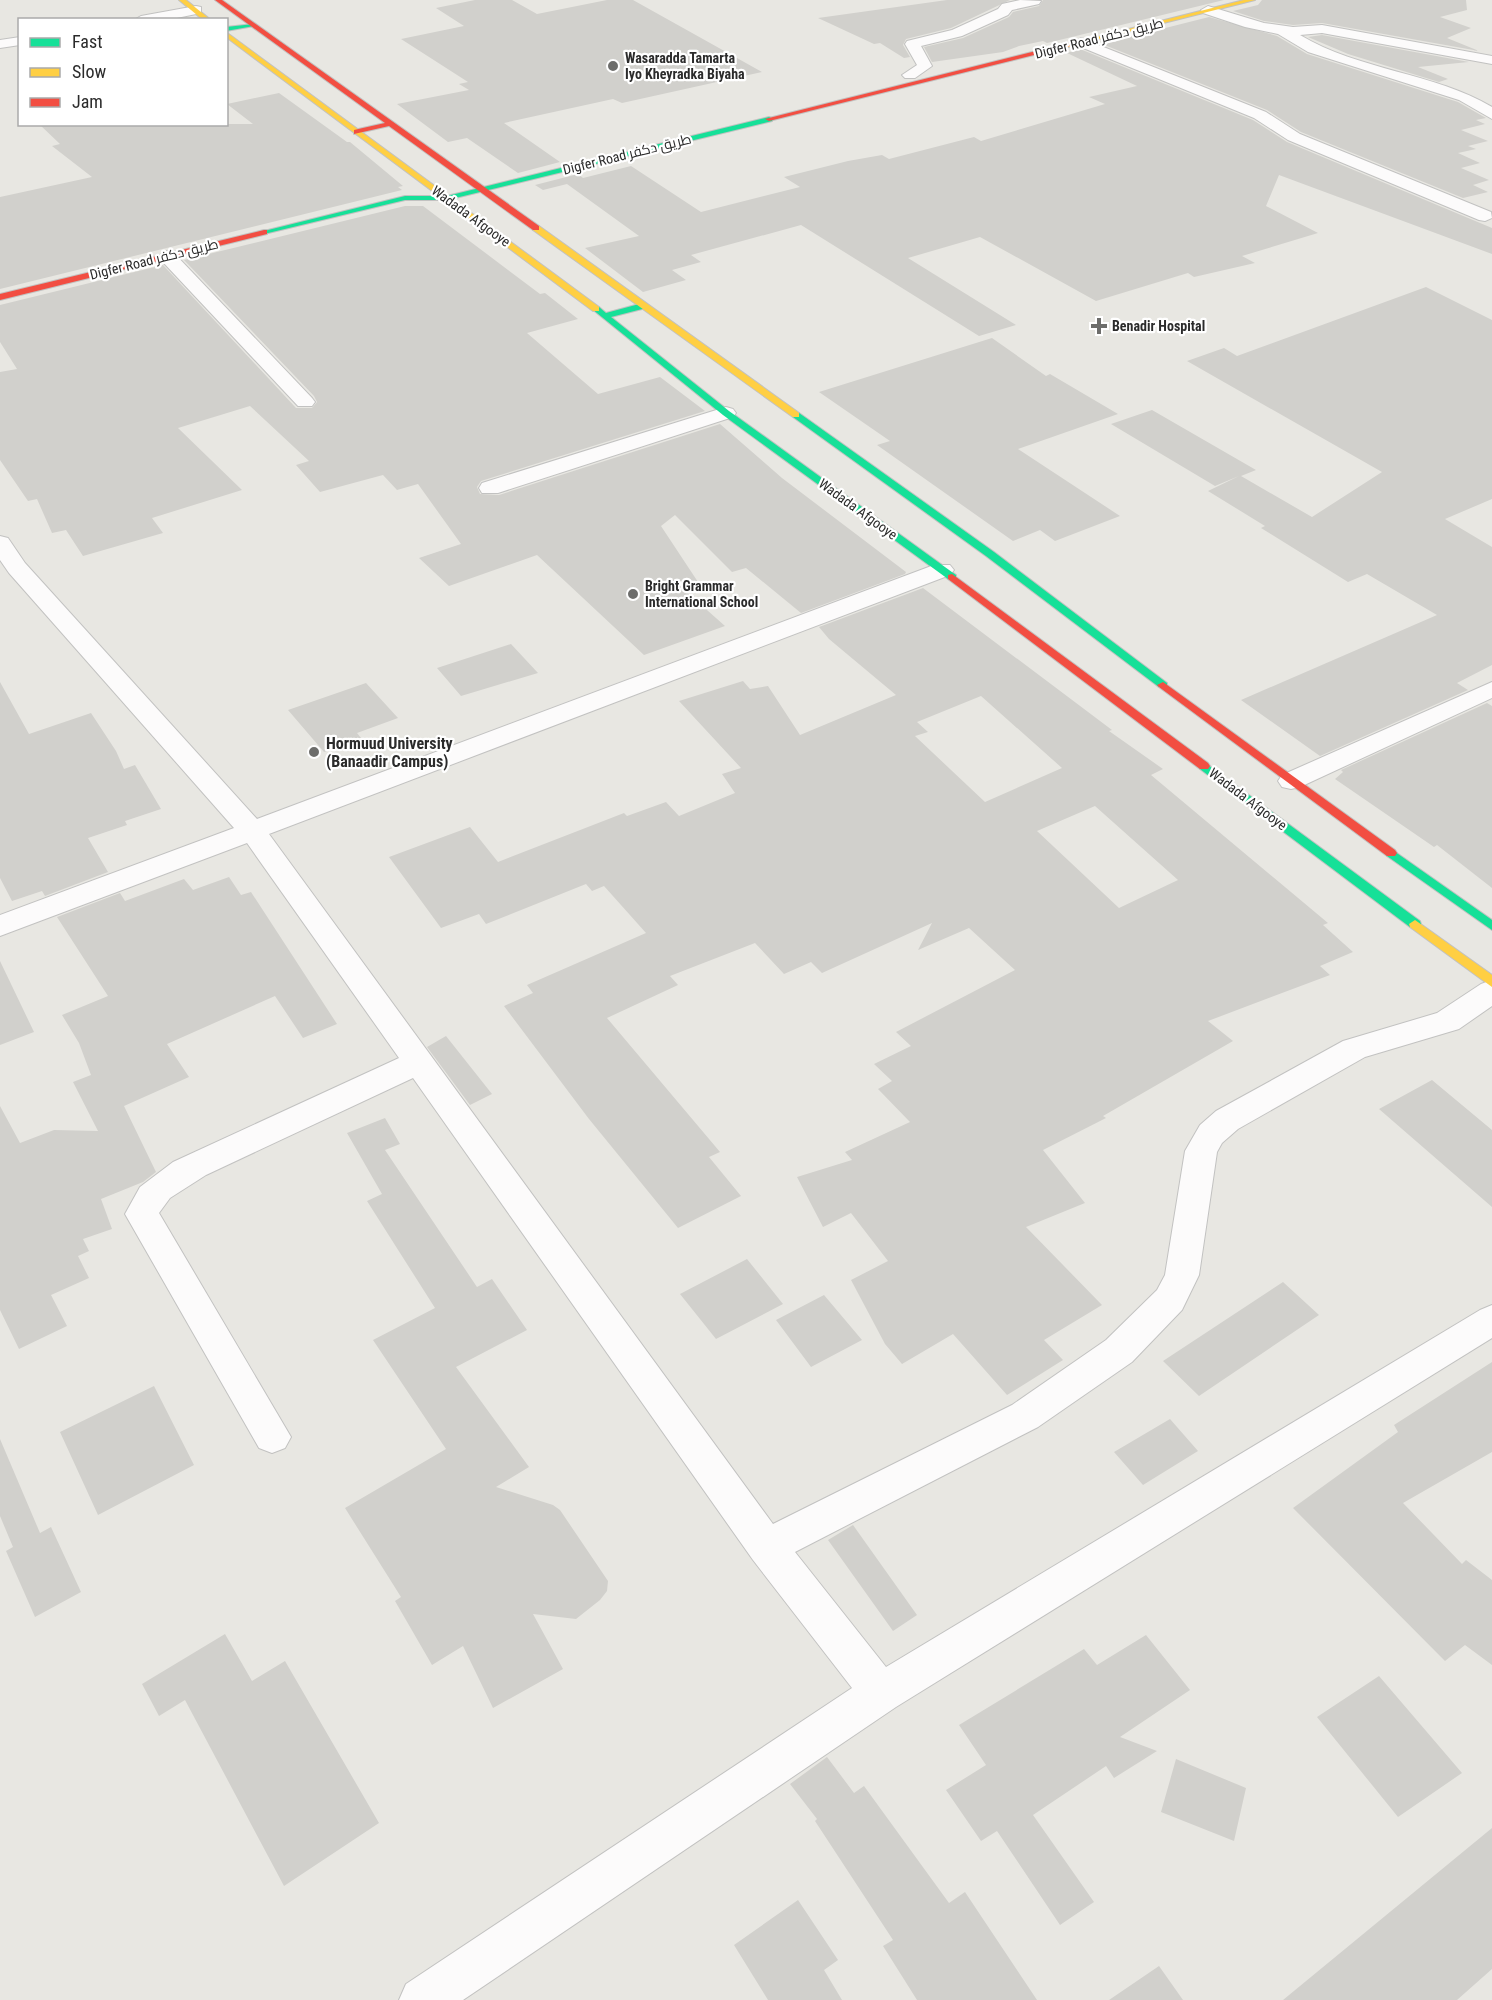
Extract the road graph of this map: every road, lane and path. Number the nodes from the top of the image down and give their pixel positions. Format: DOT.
graph roads {
  1 [pos="182,0"];
  2 [pos="218,0"];
  3 [pos="1220,0"];
  4 [pos="1252,0"];
  5 [pos="1034,1"];
  6 [pos="196,10"];
  7 [pos="1208,10"];
  8 [pos="152,18"];
  9 [pos="206,18"];
  10 [pos="252,25"];
  11 [pos="228,29"];
  12 [pos="1283,32"];
  13 [pos="228,35"];
  14 [pos="18,41"];
  15 [pos="1081,42"];
  16 [pos="0,44"];
  17 [pos="1492,60"];
  18 [pos="910,75"];
  19 [pos="1492,114"];
  20 [pos="390,124"];
  21 [pos="357,132"];
  22 [pos="467,180"];
  23 [pos="431,188"];
  24 [pos="482,190"];
  25 [pos="405,198"];
  26 [pos="447,198"];
  27 [pos="1485,216"];
  28 [pos="166,256"];
  29 [pos="0,297"];
  30 [pos="643,306"];
  31 [pos="605,316"];
  32 [pos="305,402"];
  33 [pos="726,413"];
  34 [pos="490,488"];
  35 [pos="0,543"];
  36 [pos="942,570"];
  37 [pos="1492,689"];
  38 [pos="1292,781"];
  39 [pos="253,832"];
  40 [pos="0,926"];
  41 [pos="1492,926"];
  42 [pos="1492,982"];
  43 [pos="1492,991"];
  44 [pos="418,1062"];
  45 [pos="1492,1320"];
  46 [pos="272,1437"];
  47 [pos="767,1547"];
  48 [pos="881,1693"];
  49 [pos="422,2000"];
  1 -- 6 [label="main road"];
  2 -- 10 [label="main road, Wadada Afgooye"];
  3 -- 18 [label="main road, Digfer Road طريق دكفر"];
  4 -- 7 [label="main road, Digfer Road طريق دكفر"];
  5 -- 18 [label="street"];
  6 -- 8 [label="street"];
  6 -- 9 [label="main road"];
  7 -- 12 [label="street"];
  7 -- 15 [label="main road, Digfer Road طريق دكفر"];
  10 -- 11 [label="main road"];
  10 -- 20 [label="main road, Wadada Afgooye"];
  12 -- 17 [label="street"];
  12 -- 19 [label="street"];
  13 -- 21 [label="main road, Wadada Afgooye"];
  14 -- 16 [label="street"];
  15 -- 24 [label="main road, Digfer Road طريق دكفر"];
  15 -- 27 [label="street"];
  18 -- 22 [label="main road, Digfer Road طريق دكفر"];
  20 -- 21 [label="main road"];
  20 -- 22 [label="main road, Wadada Afgooye"];
  21 -- 23 [label="main road, Wadada Afgooye"];
  22 -- 23 [label="main road, Digfer Road طريق دكفر"];
  22 -- 24 [label="main road, Wadada Afgooye"];
  23 -- 25 [label="main road, Digfer Road طريق دكفر"];
  23 -- 26 [label="main road, Wadada Afgooye"];
  24 -- 26 [label="main road, Digfer Road طريق دكفر"];
  24 -- 30 [label="main road, Wadada Afgooye"];
  25 -- 26 [label="main road, Digfer Road طريق دكفر"];
  25 -- 28 [label="main road, Digfer Road طريق دكفر"];
  26 -- 31 [label="main road, Wadada Afgooye"];
  28 -- 29 [label="main road, Digfer Road طريق دكفر"];
  28 -- 32 [label="street"];
  30 -- 31 [label="main road"];
  30 -- 38 [label="main road, Wadada Afgooye"];
  31 -- 33 [label="main road, Wadada Afgooye"];
  33 -- 34 [label="street"];
  33 -- 36 [label="main road, Wadada Afgooye"];
  35 -- 39 [label="street"];
  36 -- 39 [label="street"];
  36 -- 42 [label="main road, Wadada Afgooye"];
  37 -- 38 [label="street"];
  38 -- 41 [label="main road, Wadada Afgooye"];
  39 -- 40 [label="street"];
  39 -- 44 [label="street"];
  43 -- 47 [label="street"];
  44 -- 46 [label="street"];
  44 -- 47 [label="street"];
  45 -- 48 [label="street"];
  47 -- 48 [label="street"];
  48 -- 49 [label="street"];
}
